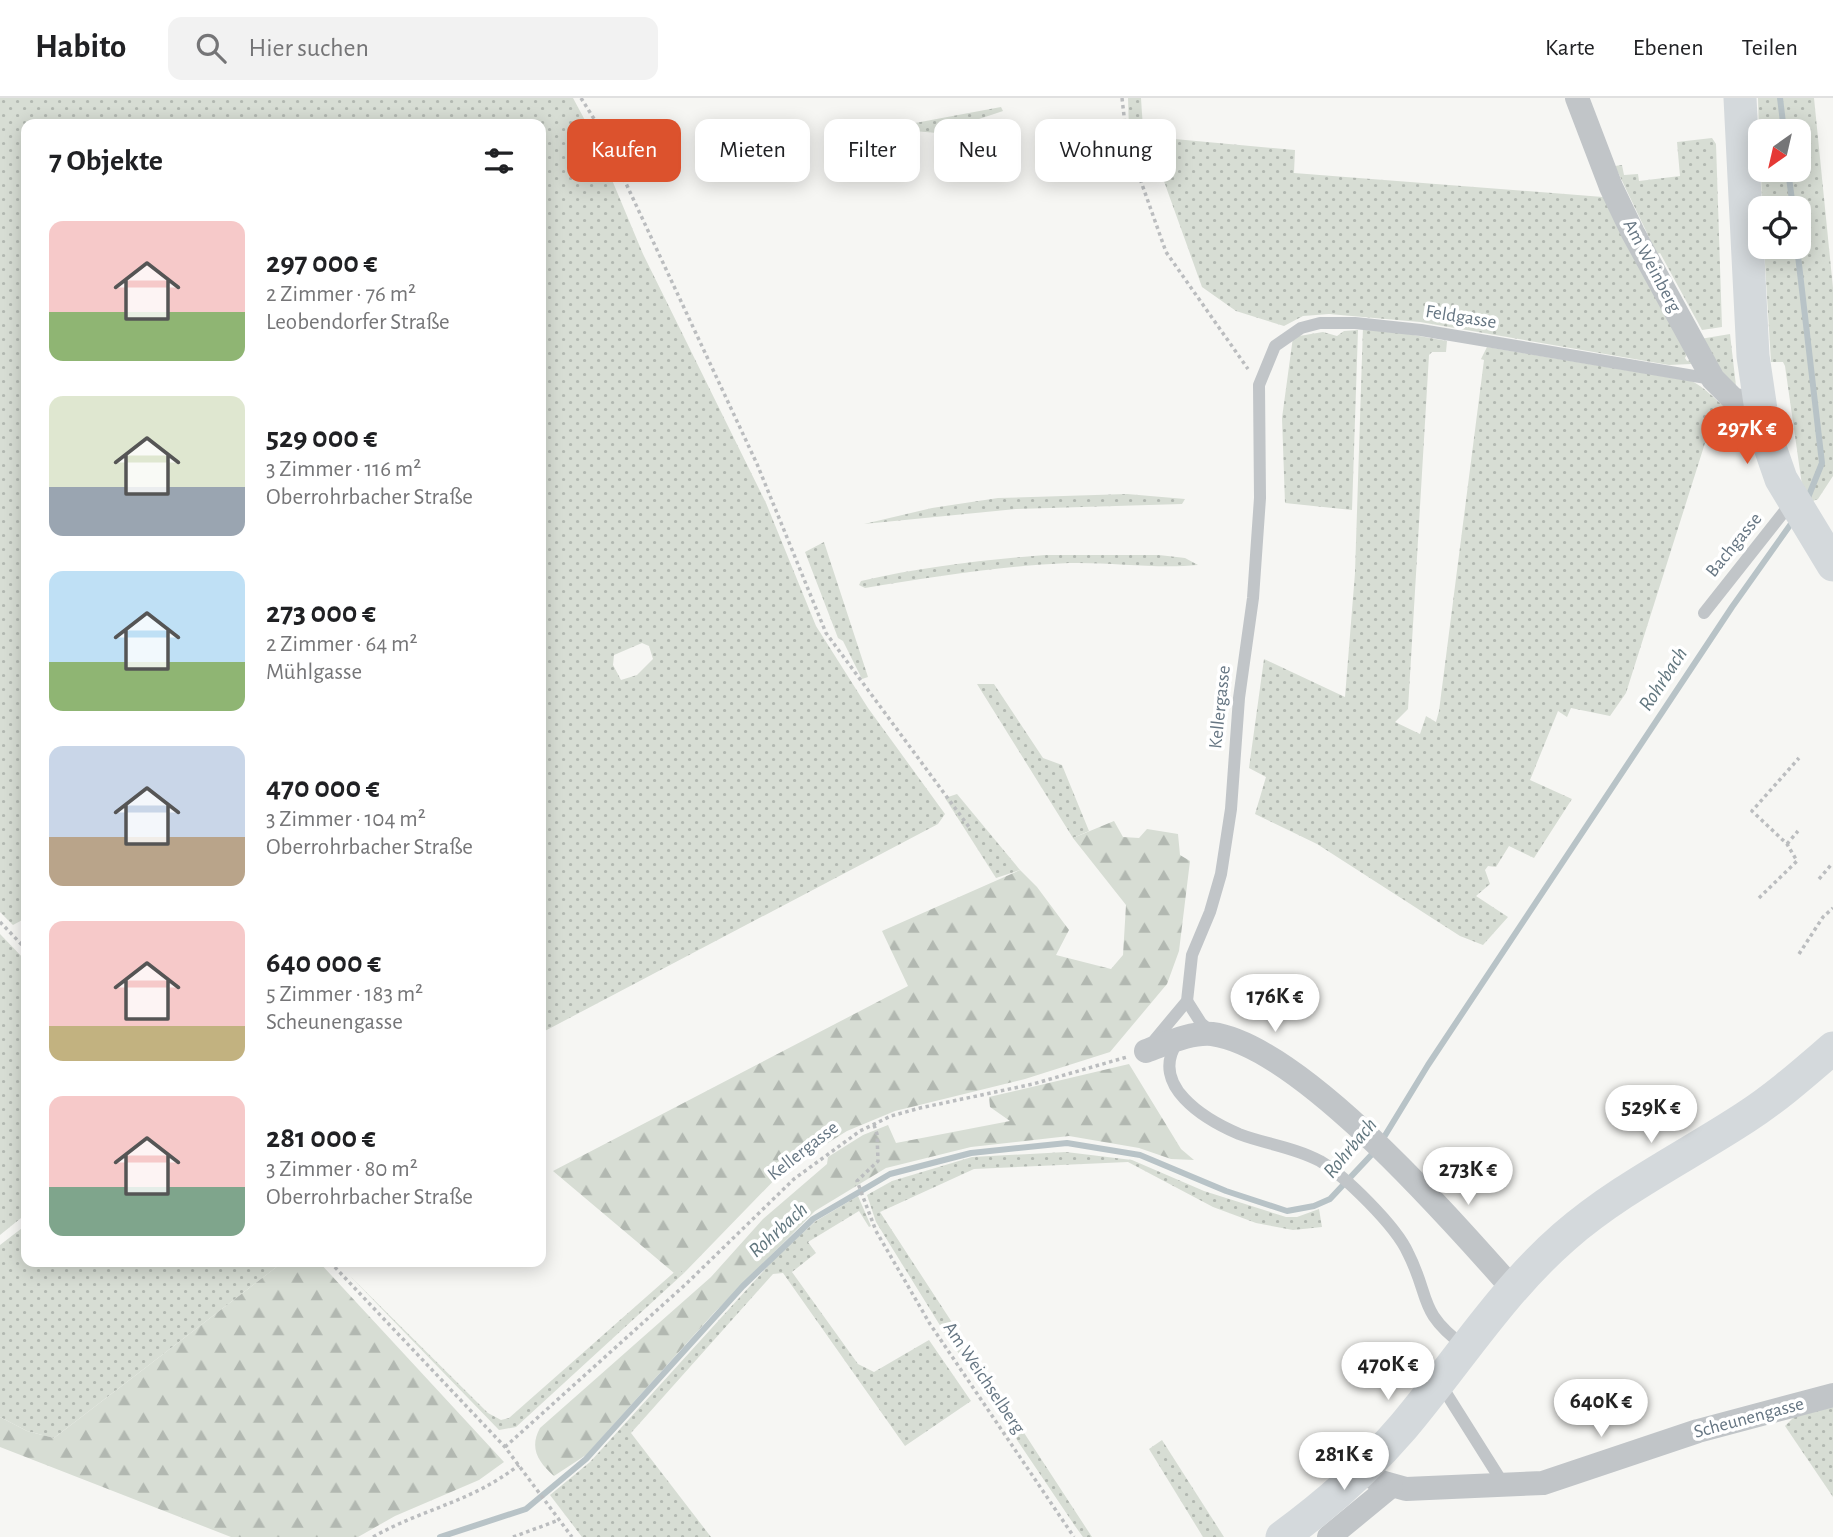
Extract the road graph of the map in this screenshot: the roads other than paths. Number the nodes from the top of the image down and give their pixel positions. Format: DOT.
graph roads {
  1 [pos="1577,98"];
  2 [pos="1740,98"];
  3 [pos="1713,379"];
  4 [pos="1760,407"];
  5 [pos="1260,411"];
  6 [pos="1799,509"];
  7 [pos="1833,565"];
  8 [pos="1704,613"];
  9 [pos="1187,1001"];
  10 [pos="1215,1035"];
  11 [pos="1179,1040"];
  12 [pos="1833,1048"];
  13 [pos="1146,1051"];
  14 [pos="1513,1289"];
  15 [pos="1464,1346"];
  16 [pos="1437,1381"];
  17 [pos="1833,1395"];
  18 [pos="1362,1471"];
  19 [pos="1391,1486"];
  20 [pos="1504,1486"];
  21 [pos="1282,1537"];
  22 [pos="1329,1537"];
  1 -- 3 [label="street, Am Weinberg"];
  2 -- 4 [label="main road"];
  3 -- 4 [label="street, Am Weinberg"];
  3 -- 5 [label="lane, Feldgasse"];
  4 -- 6 [label="main road"];
  5 -- 9 [label="lane, Kellergasse"];
  6 -- 7 [label="main road"];
  6 -- 8 [label="lane, Bachgasse"];
  9 -- 10 [label="lane"];
  9 -- 13 [label="lane"];
  10 -- 11 [label="street"];
  10 -- 14 [label="street"];
  11 -- 13 [label="street"];
  11 -- 15 [label="lane"];
  12 -- 14 [label="main road"];
  14 -- 15 [label="main road"];
  15 -- 16 [label="main road"];
  16 -- 18 [label="main road"];
  16 -- 20 [label="lane"];
  17 -- 20 [label="street, Scheunengasse"];
  18 -- 19 [label="street, Scheunengasse"];
  18 -- 21 [label="main road"];
  19 -- 20 [label="street, Scheunengasse"];
  19 -- 22 [label="street"];
}
